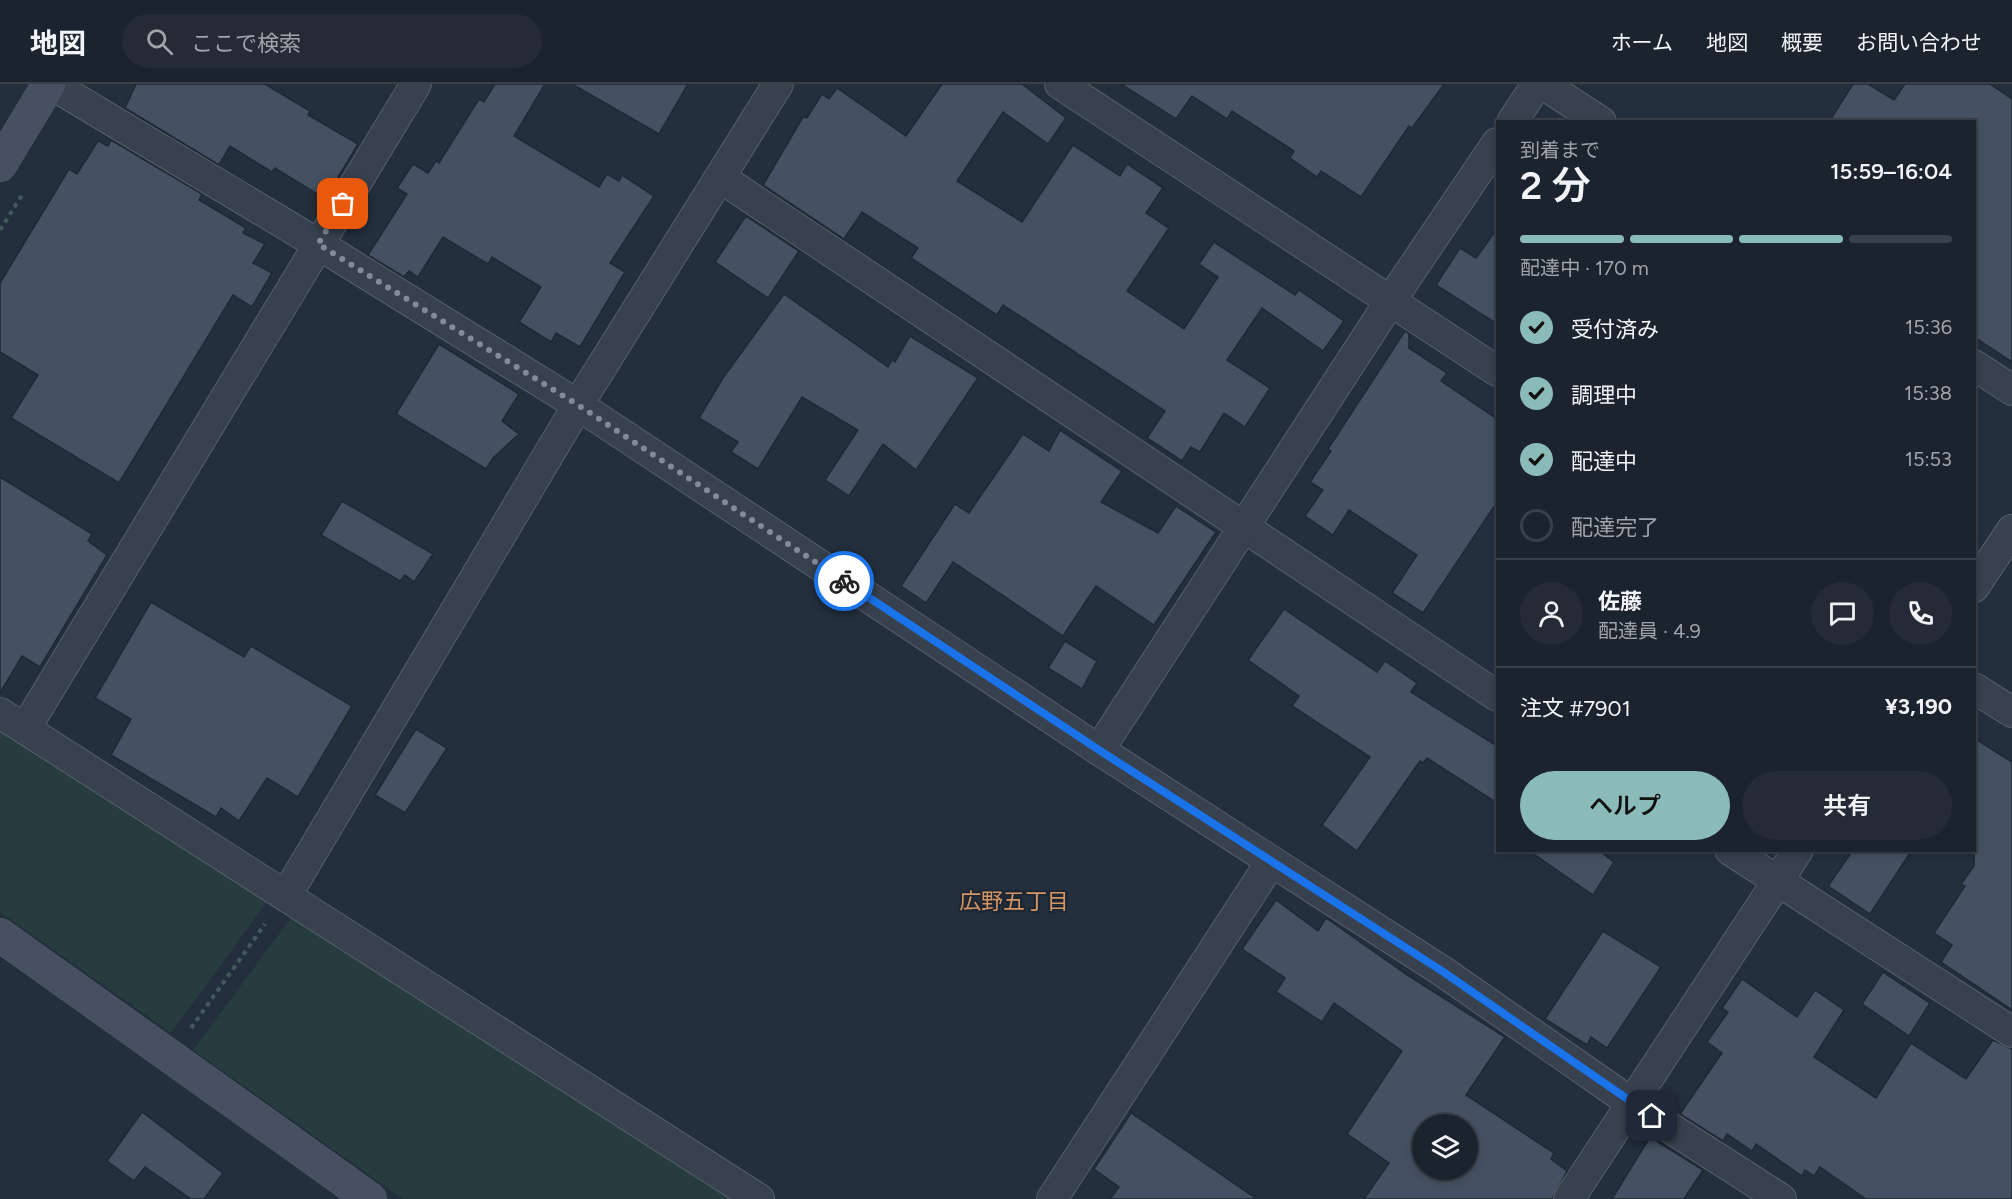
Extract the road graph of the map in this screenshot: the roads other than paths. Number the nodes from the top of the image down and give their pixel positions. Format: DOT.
graph roads {
  1 [pos="50,84"];
  2 [pos="416,84"];
  3 [pos="778,84"];
  4 [pos="1060,84"];
  5 [pos="1537,84"];
  6 [pos="1543,84"];
  7 [pos="1513,120"];
  8 [pos="1598,120"];
  9 [pos="1496,144"];
  10 [pos="0,165"];
  11 [pos="721,178"];
  12 [pos="318,244"];
  13 [pos="1391,300"];
  14 [pos="1976,366"];
  15 [pos="1496,370"];
  16 [pos="2012,390"];
  17 [pos="578,405"];
  18 [pos="1243,528"];
  19 [pos="2012,530"];
  20 [pos="1976,583"];
  21 [pos="1976,689"];
  22 [pos="1496,695"];
  23 [pos="0,712"];
  24 [pos="2012,712"];
  25 [pos="26,729"];
  26 [pos="1099,750"];
  27 [pos="1733,852"];
  28 [pos="1797,852"];
  29 [pos="1271,862"];
  30 [pos="1778,882"];
  31 [pos="287,894"];
  32 [pos="0,936"];
  33 [pos="2012,1032"];
  34 [pos="1633,1104"];
  35 [pos="369,1199"];
  36 [pos="759,1199"];
  37 [pos="1052,1199"];
  38 [pos="1569,1199"];
  39 [pos="1781,1199"];
  1 -- 10 [label="street"];
  1 -- 12 [label="street"];
  2 -- 12 [label="street"];
  3 -- 11 [label="street"];
  4 -- 13 [label="street"];
  5 -- 7 [label="street"];
  6 -- 8 [label="street"];
  9 -- 13 [label="street"];
  11 -- 17 [label="street"];
  11 -- 18 [label="street"];
  12 -- 17 [label="street"];
  12 -- 25 [label="street"];
  13 -- 15 [label="street"];
  13 -- 18 [label="street"];
  14 -- 16 [label="street"];
  17 -- 26 [label="street"];
  17 -- 31 [label="street"];
  18 -- 22 [label="street"];
  18 -- 26 [label="street"];
  19 -- 20 [label="street"];
  21 -- 24 [label="street"];
  23 -- 25 [label="street"];
  25 -- 31 [label="street"];
  26 -- 29 [label="street"];
  27 -- 30 [label="street"];
  28 -- 30 [label="street"];
  29 -- 34 [label="street"];
  29 -- 37 [label="street"];
  30 -- 33 [label="street"];
  30 -- 34 [label="street"];
  31 -- 36 [label="street"];
  32 -- 35 [label="street"];
  34 -- 38 [label="street"];
  34 -- 39 [label="street"];
}
